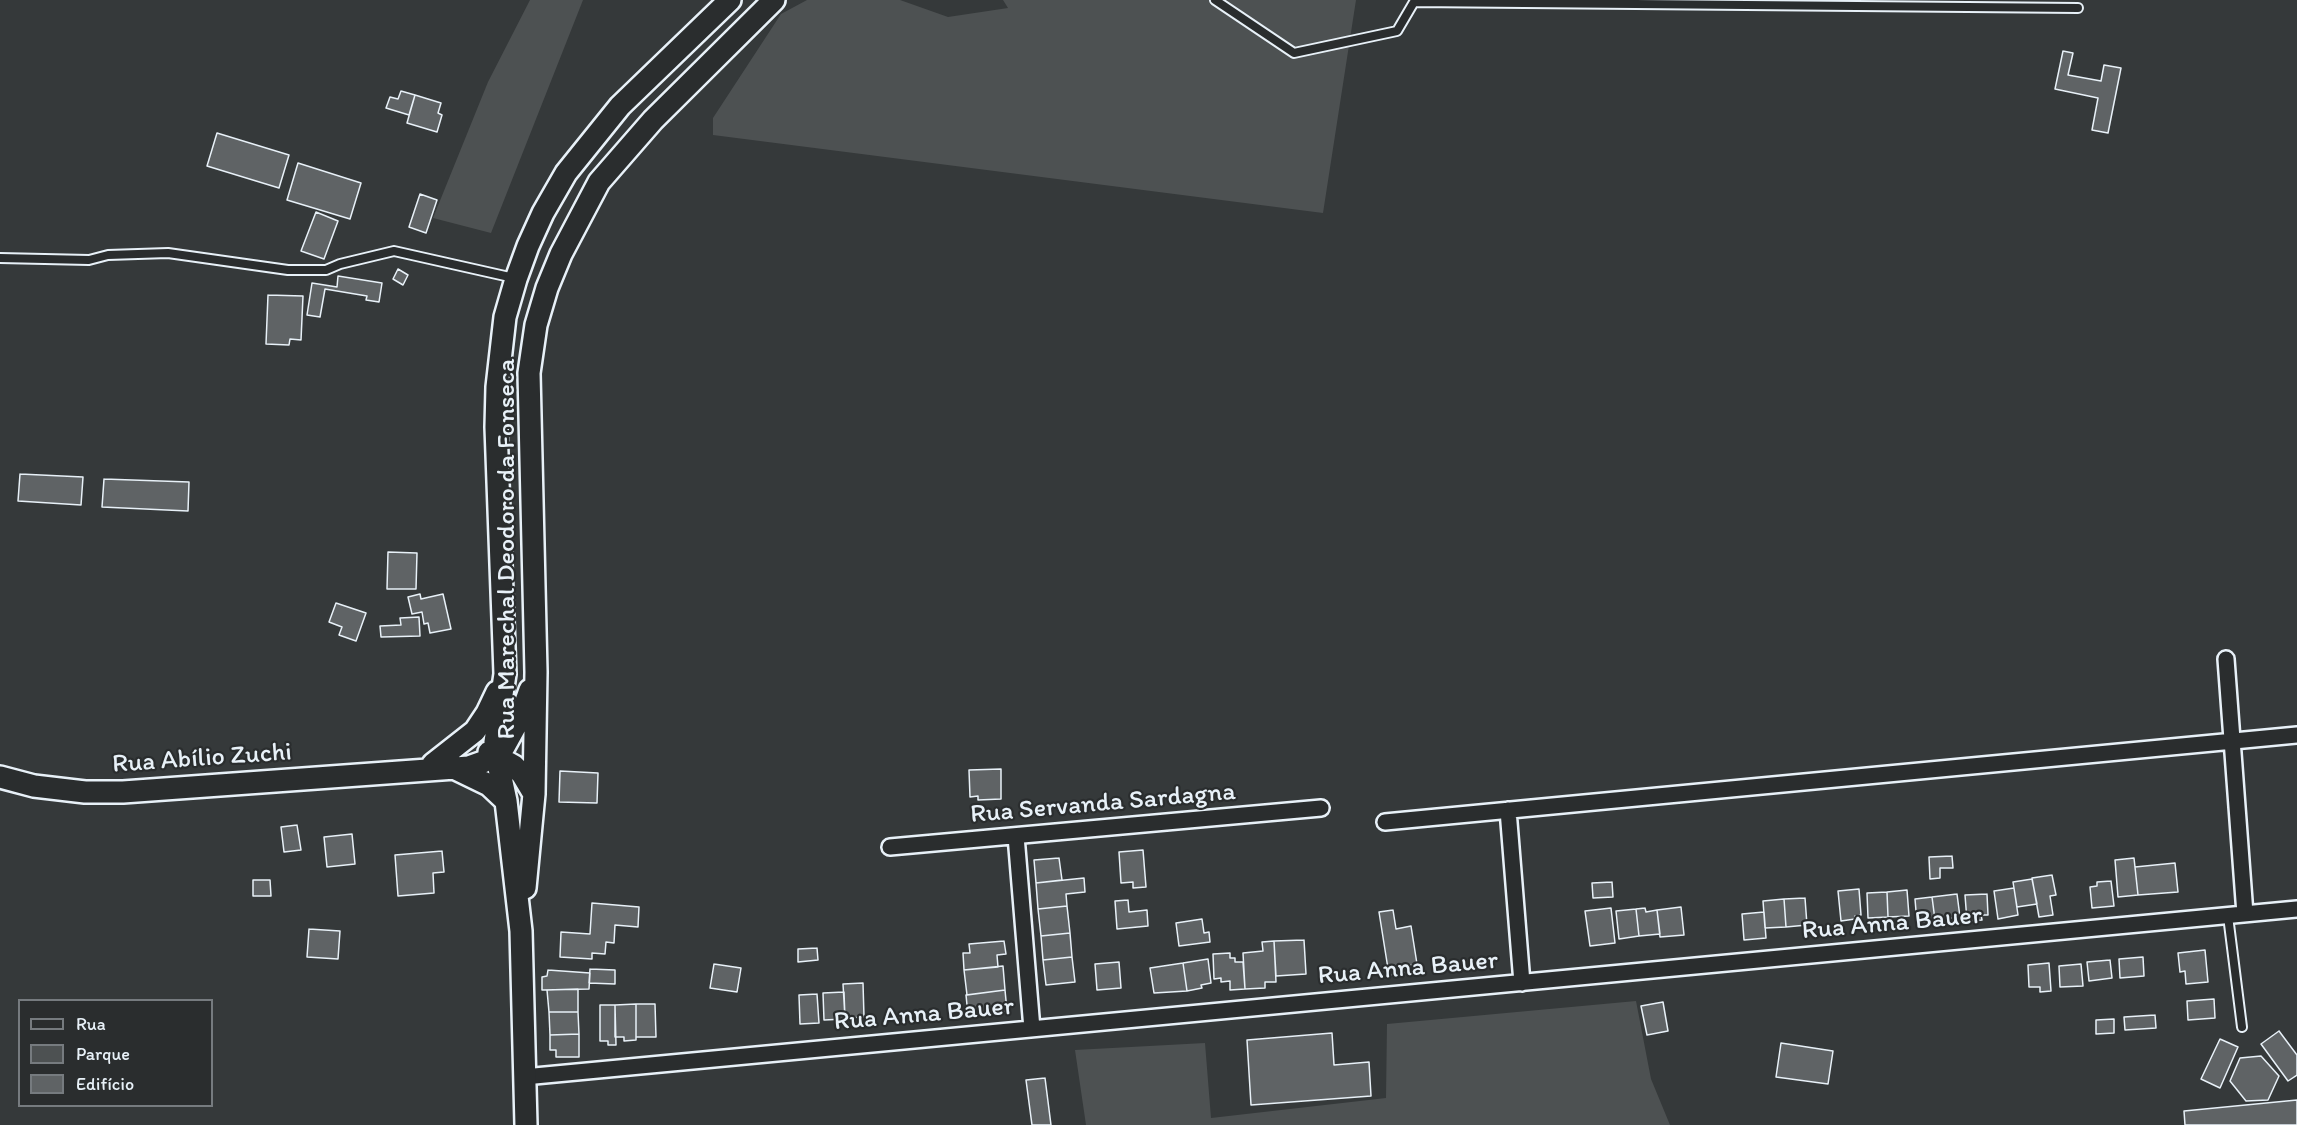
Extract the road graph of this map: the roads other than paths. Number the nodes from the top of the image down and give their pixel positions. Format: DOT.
graph roads {
  1 [pos="730,0"];
  2 [pos="774,0"];
  3 [pos="1215,0"];
  4 [pos="2078,8"];
  5 [pos="0,258"];
  6 [pos="516,279"];
  7 [pos="547,288"];
  8 [pos="2226,659"];
  9 [pos="536,672"];
  10 [pos="505,674"];
  11 [pos="2297,735"];
  12 [pos="2232,741"];
  13 [pos="496,754"];
  14 [pos="433,765"];
  15 [pos="456,768"];
  16 [pos="409,771"];
  17 [pos="0,777"];
  18 [pos="534,794"];
  19 [pos="506,801"];
  20 [pos="1321,808"];
  21 [pos="1508,810"];
  22 [pos="1385,822"];
  23 [pos="1016,836"];
  24 [pos="890,847"];
  25 [pos="2297,909"];
  26 [pos="2245,914"];
  27 [pos="2228,916"];
  28 [pos="521,931"];
  29 [pos="1522,983"];
  30 [pos="2242,1027"];
  31 [pos="1032,1029"];
  32 [pos="524,1077"];
  33 [pos="526,1125"];
  1 -- 6 [label="main road, Rua Marechal Deodoro da Fonseca"];
  2 -- 7 [label="main road, Rua Marechal Deodoro da Fonseca"];
  3 -- 4 [label="lane"];
  5 -- 6 [label="lane"];
  6 -- 7 [label="main road"];
  6 -- 10 [label="main road, Rua Marechal Deodoro da Fonseca"];
  7 -- 9 [label="main road, Rua Marechal Deodoro da Fonseca"];
  8 -- 12 [label="street"];
  9 -- 13 [label="main road"];
  9 -- 18 [label="main road, Rua Marechal Deodoro da Fonseca"];
  10 -- 13 [label="main road, Rua Marechal Deodoro da Fonseca"];
  10 -- 14 [label="main road"];
  11 -- 12 [label="street"];
  12 -- 21 [label="street"];
  12 -- 26 [label="street"];
  13 -- 14 [label="main road, Rua Abílio Zuchi"];
  13 -- 15 [label="main road, Rua Abílio Zuchi"];
  13 -- 18 [label="main road"];
  13 -- 19 [label="main road, Rua Marechal Deodoro da Fonseca"];
  14 -- 16 [label="main road, Rua Abílio Zuchi"];
  15 -- 16 [label="main road, Rua Abílio Zuchi"];
  15 -- 19 [label="main road"];
  16 -- 17 [label="main road, Rua Abílio Zuchi"];
  18 -- 28 [label="main road, Rua Marechal Deodoro da Fonseca"];
  19 -- 28 [label="main road, Rua Marechal Deodoro da Fonseca"];
  20 -- 23 [label="street, Rua Servanda Sardagna"];
  21 -- 22 [label="street"];
  21 -- 29 [label="street"];
  23 -- 24 [label="street, Rua Servanda Sardagna"];
  23 -- 31 [label="street"];
  25 -- 26 [label="street, Rua Anna Bauer"];
  26 -- 27 [label="street, Rua Anna Bauer"];
  27 -- 29 [label="street, Rua Anna Bauer"];
  27 -- 30 [label="lane"];
  28 -- 32 [label="main road, Rua Marechal Deodoro da Fonseca"];
  29 -- 31 [label="street, Rua Anna Bauer"];
  31 -- 32 [label="street, Rua Anna Bauer"];
  32 -- 33 [label="main road, Rua Marechal Deodoro da Fonseca"];
}
